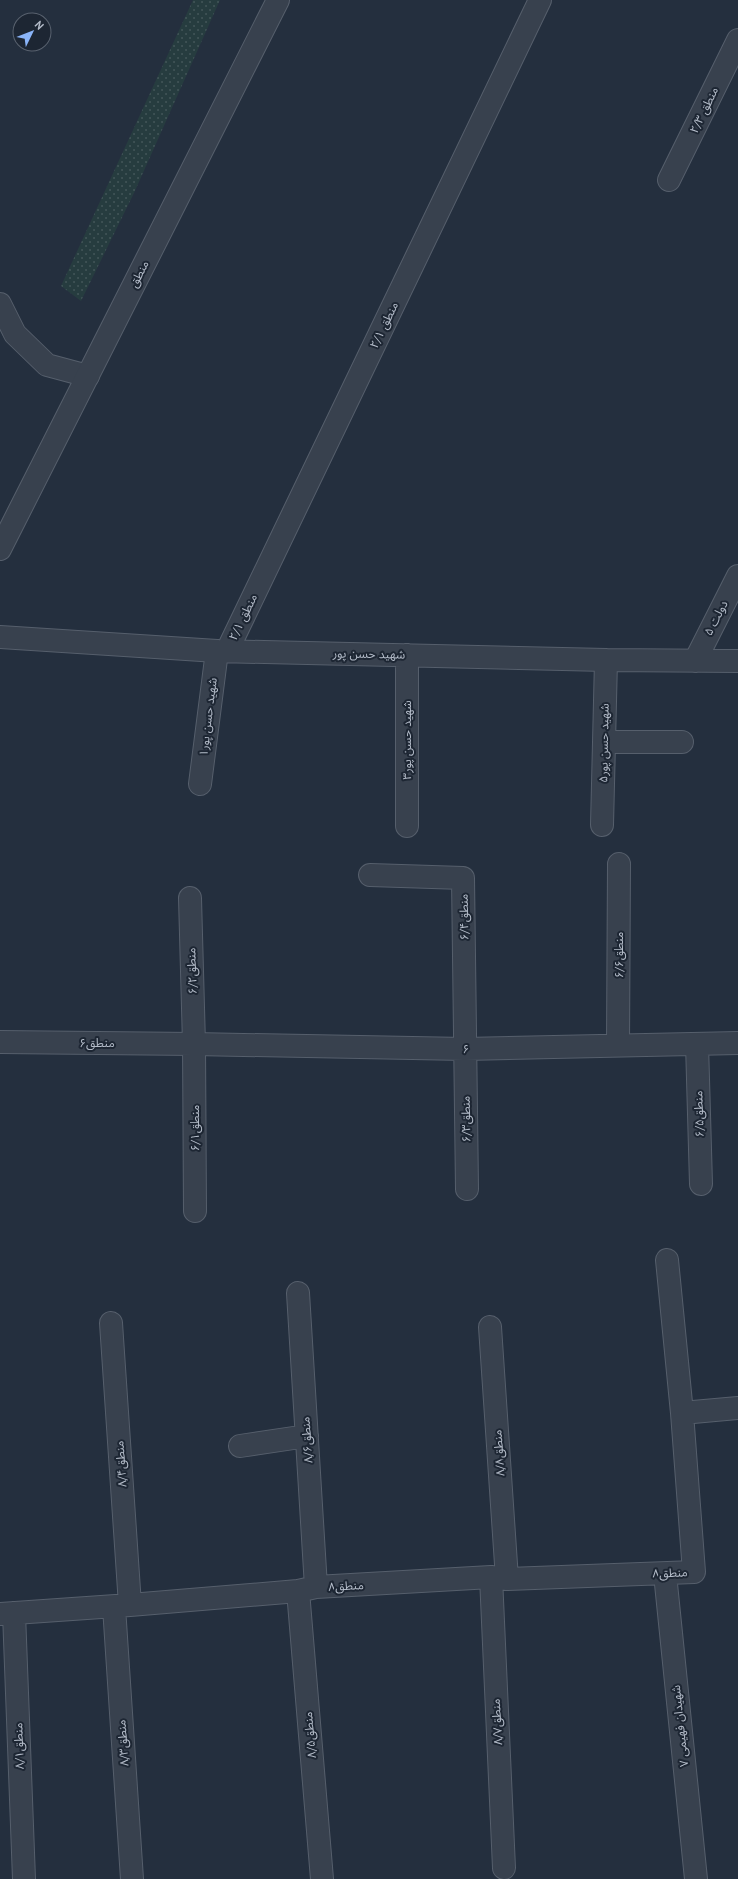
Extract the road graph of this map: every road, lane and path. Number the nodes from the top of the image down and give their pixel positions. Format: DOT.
graph roads {
  1 [pos="278,0"];
  2 [pos="540,0"];
  3 [pos="738,40"];
  4 [pos="669,180"];
  5 [pos="0,304"];
  6 [pos="7,332"];
  7 [pos="88,376"];
  8 [pos="0,549"];
  9 [pos="738,576"];
  10 [pos="0,637"];
  11 [pos="222,651"];
  12 [pos="407,655"];
  13 [pos="606,660"];
  14 [pos="695,661"];
  15 [pos="738,661"];
  16 [pos="604,742"];
  17 [pos="682,742"];
  18 [pos="200,784"];
  19 [pos="602,825"];
  20 [pos="406,826"];
  21 [pos="619,864"];
  22 [pos="370,875"];
  23 [pos="190,898"];
  24 [pos="0,1042"];
  25 [pos="738,1043"];
  26 [pos="194,1044"];
  27 [pos="698,1044"];
  28 [pos="618,1046"];
  29 [pos="465,1049"];
  30 [pos="701,1184"];
  31 [pos="467,1189"];
  32 [pos="196,1211"];
  33 [pos="667,1260"];
  34 [pos="298,1293"];
  35 [pos="112,1323"];
  36 [pos="490,1327"];
  37 [pos="738,1408"];
  38 [pos="682,1413"];
  39 [pos="307,1436"];
  40 [pos="240,1446"];
  41 [pos="665,1574"];
  42 [pos="499,1578"];
  43 [pos="307,1589"];
  44 [pos="122,1606"];
  45 [pos="7,1614"];
  46 [pos="504,1868"];
  47 [pos="24,1879"];
  48 [pos="132,1879"];
  49 [pos="322,1879"];
  50 [pos="696,1879"];
  1 -- 7 [label="street, منطق"];
  2 -- 11 [label="street, منطق ۲/۱"];
  3 -- 4 [label="street, منطق ۲/۳"];
  5 -- 6 [label="street"];
  6 -- 7 [label="street"];
  7 -- 8 [label="street, منطق"];
  9 -- 14 [label="street, ۵ دولت"];
  10 -- 11 [label="street, شهید حسن پور"];
  11 -- 12 [label="street, شهید حسن پور"];
  11 -- 18 [label="street, شهید حسن پور۱"];
  12 -- 13 [label="street, شهید حسن پور"];
  12 -- 20 [label="street, شهید حسن پور۳"];
  13 -- 14 [label="street, شهید حسن پور"];
  13 -- 16 [label="street, شهید حسن پور۵"];
  14 -- 15 [label="street, شهید حسن پور"];
  16 -- 17 [label="street"];
  16 -- 19 [label="street, شهید حسن پور۵"];
  21 -- 28 [label="street, منطق۶/۶"];
  22 -- 29 [label="street, منطق۶/۴"];
  23 -- 26 [label="street, منطق۶/۲"];
  24 -- 26 [label="street, منطق۶"];
  25 -- 27 [label="street, ۶"];
  26 -- 29 [label="street, ۶"];
  26 -- 32 [label="street, منطق۶/۱"];
  27 -- 28 [label="street, ۶"];
  27 -- 30 [label="street, منطق۶/۵"];
  28 -- 29 [label="street, ۶"];
  29 -- 31 [label="street, منطق۶/۳"];
  33 -- 38 [label="street"];
  34 -- 39 [label="street, منطق۸/۶"];
  35 -- 44 [label="street, منطق۸/۴"];
  36 -- 42 [label="street, منطق۸/۸"];
  37 -- 38 [label="street"];
  38 -- 41 [label="street, منطق۸"];
  39 -- 40 [label="street"];
  39 -- 43 [label="street, منطق۸/۶"];
  41 -- 42 [label="street, منطق۸"];
  41 -- 50 [label="street, شهیدان فهیمی ۷"];
  42 -- 43 [label="street, منطق۸"];
  42 -- 46 [label="street, منطق۸/۷"];
  43 -- 44 [label="street, منطق۸"];
  43 -- 49 [label="street, منطق۸/۵"];
  44 -- 45 [label="street, منطق۸"];
  44 -- 48 [label="street, منطق۸/۳"];
  45 -- 47 [label="street, منطق۸/۱"];
}
